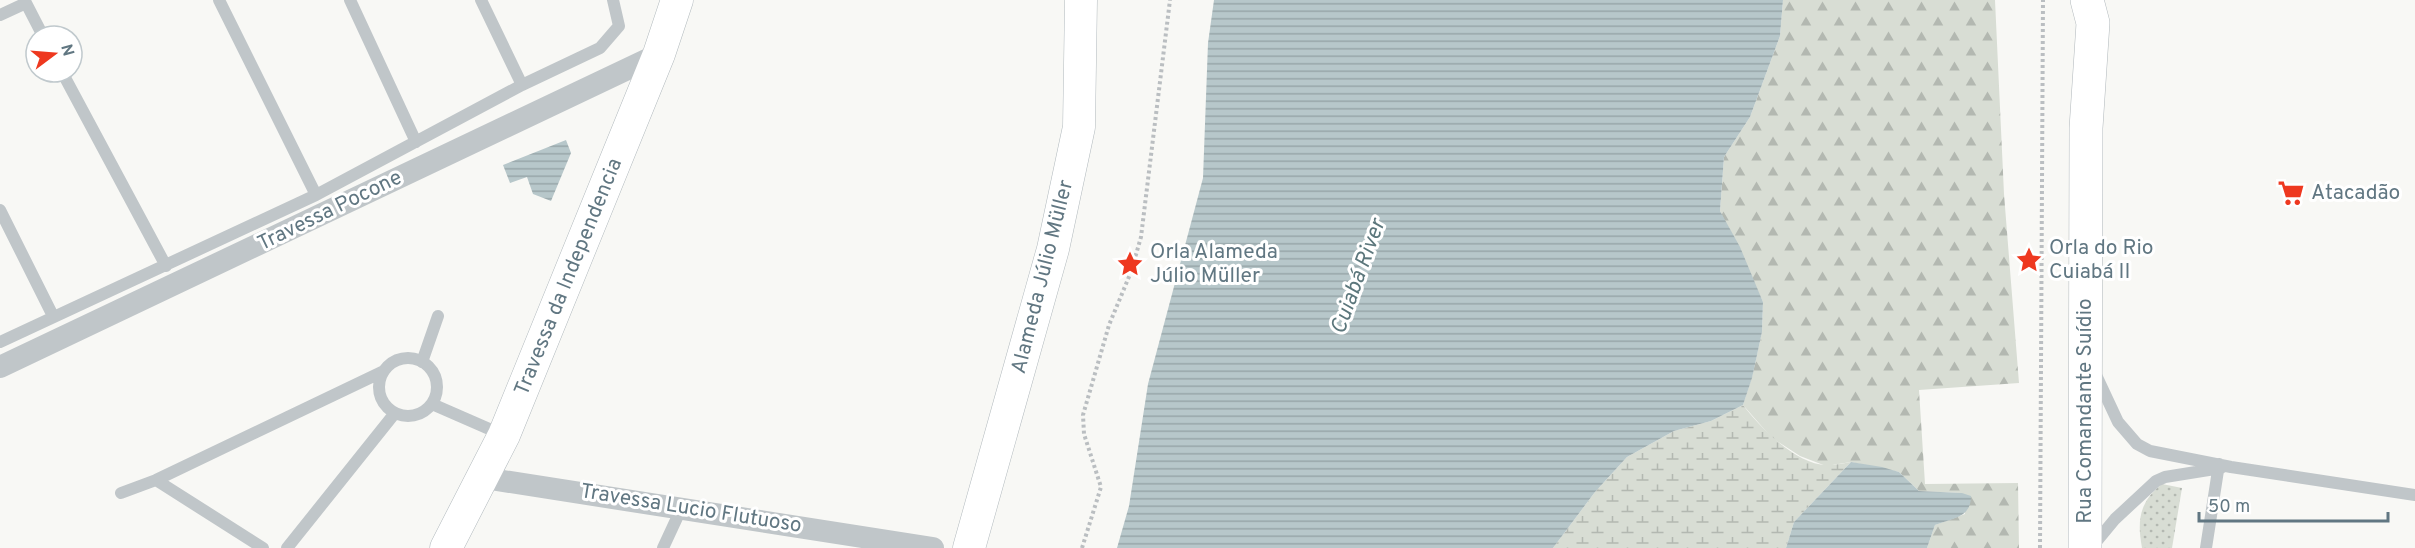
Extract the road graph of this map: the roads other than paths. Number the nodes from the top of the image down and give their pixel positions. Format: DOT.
graph roads {
  1 [pos="219,0"];
  2 [pos="350,0"];
  3 [pos="481,0"];
  4 [pos="613,0"];
  5 [pos="677,0"];
  6 [pos="1081,0"];
  7 [pos="2093,8"];
  8 [pos="0,15"];
  9 [pos="37,24"];
  10 [pos="659,54"];
  11 [pos="68,84"];
  12 [pos="522,85"];
  13 [pos="416,142"];
  14 [pos="316,195"];
  15 [pos="0,210"];
  16 [pos="166,266"];
  17 [pos="53,316"];
  18 [pos="438,316"];
  19 [pos="0,342"];
  20 [pos="2084,353"];
  21 [pos="422,362"];
  22 [pos="0,367"];
  23 [pos="384,371"];
  24 [pos="432,404"];
  25 [pos="394,413"];
  26 [pos="504,435"];
  27 [pos="2223,467"];
  28 [pos="484,478"];
  29 [pos="156,480"];
  30 [pos="121,494"];
  31 [pos="2415,495"];
  32 [pos="682,507"];
  33 [pos="262,548"];
  34 [pos="287,548"];
  35 [pos="446,548"];
  36 [pos="663,548"];
  37 [pos="933,548"];
  38 [pos="969,548"];
  39 [pos="2085,548"];
  40 [pos="2091,548"];
  41 [pos="2206,548"];
  1 -- 14 [label="lane"];
  2 -- 13 [label="lane"];
  3 -- 12 [label="lane"];
  4 -- 12 [label="lane"];
  5 -- 10 [label="main road, Travessa da Independencia"];
  6 -- 38 [label="main road, Alameda Júlio Müller"];
  7 -- 20 [label="main road, Rua Comandante Suídio"];
  8 -- 9 [label="lane"];
  10 -- 22 [label="street, Travessa Pocone"];
  10 -- 26 [label="main road, Travessa da Independencia"];
  11 -- 16 [label="lane"];
  12 -- 13 [label="lane"];
  13 -- 14 [label="lane"];
  14 -- 16 [label="lane"];
  15 -- 17 [label="lane"];
  16 -- 17 [label="lane"];
  17 -- 19 [label="lane"];
  18 -- 21 [label="lane"];
  20 -- 27 [label="lane"];
  20 -- 39 [label="main road, Rua Comandante Suídio"];
  21 -- 23 [label="lane"];
  21 -- 24 [label="lane"];
  23 -- 25 [label="lane"];
  23 -- 29 [label="lane"];
  24 -- 25 [label="lane"];
  24 -- 26 [label="lane"];
  25 -- 34 [label="lane"];
  26 -- 28 [label="main road, Travessa da Independencia"];
  27 -- 31 [label="lane"];
  27 -- 40 [label="lane"];
  27 -- 41 [label="lane"];
  28 -- 32 [label="street, Travessa Lucio Flutuoso"];
  28 -- 35 [label="main road, Travessa da Independencia"];
  29 -- 30 [label="lane"];
  29 -- 33 [label="lane"];
  32 -- 36 [label="lane"];
  32 -- 37 [label="street, Travessa Lucio Flutuoso"];
}
